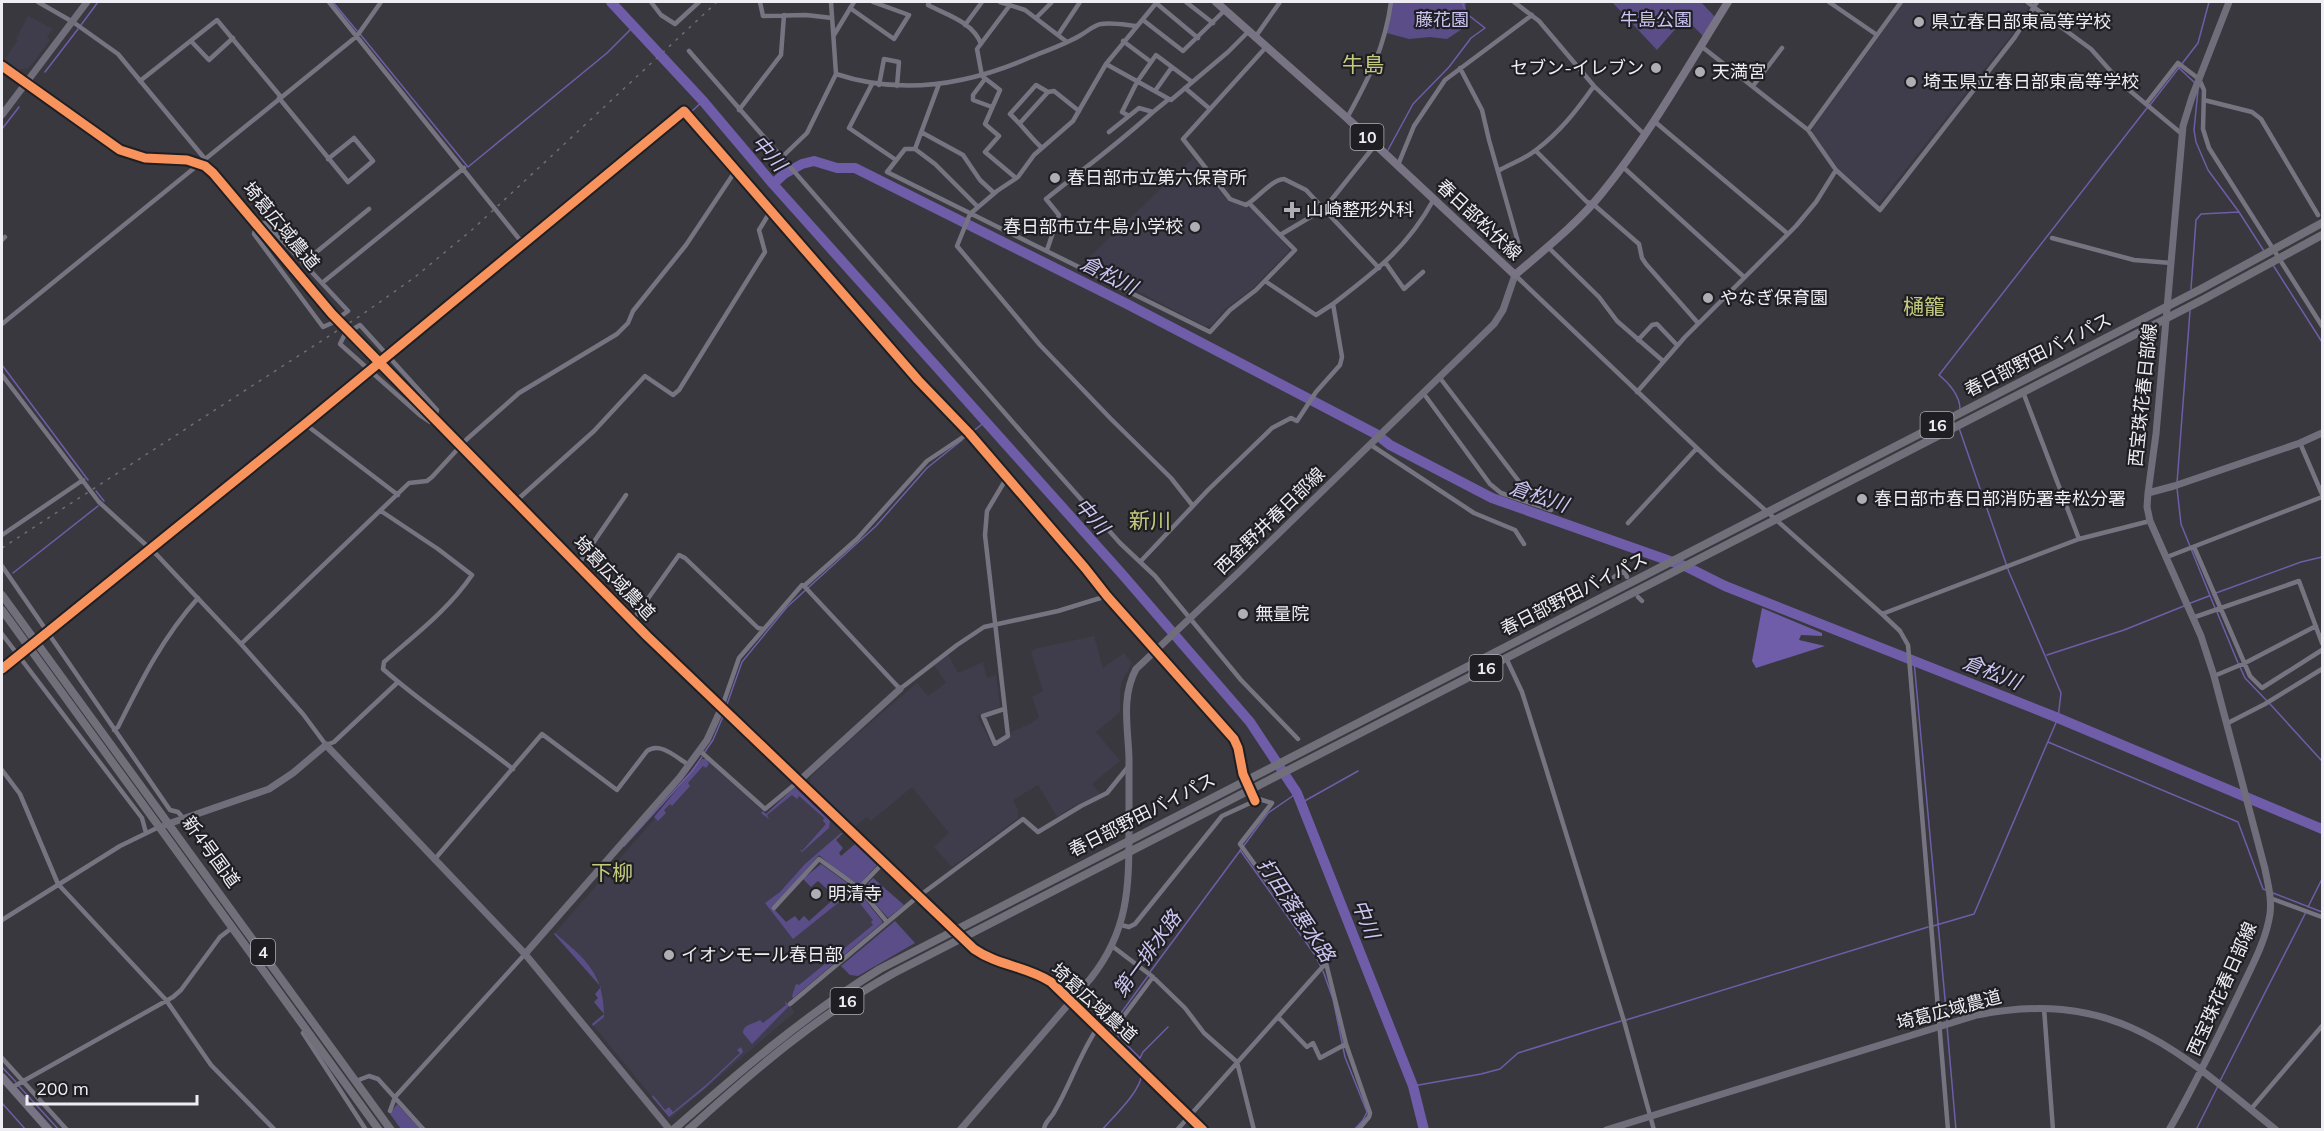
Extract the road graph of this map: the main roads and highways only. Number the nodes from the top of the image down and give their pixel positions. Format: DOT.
graph roads {
  1 [pos="1216,2"];
  2 [pos="1728,2"];
  3 [pos="2320,219"];
  4 [pos="2322,236"];
  5 [pos="2,595"];
  6 [pos="2,610"];
  7 [pos="1305,755"];
  8 [pos="1256,780"];
  9 [pos="320,1048"];
  10 [pos="2,1077"];
  11 [pos="357,1081"];
  12 [pos="50,1130"];
  13 [pos="374,1130"];
  14 [pos="380,1130"];
  15 [pos="392,1130"];
  16 [pos="398,1130"];
  17 [pos="672,1130"];
  18 [pos="688,1130"];
  1 -- 2 [label="main road, 春日部松伏線 / 10"];
  3 -- 7 [label="highway, 春日部野田バイパス / 16"];
  4 -- 7 [label="highway, 春日部野田バイパス / 16"];
  5 -- 11 [label="highway, 新4号国道 / 4"];
  6 -- 9 [label="highway, 新4号国道 / 4"];
  7 -- 8 [label="highway, 春日部野田バイパス / 16"];
  8 -- 17 [label="highway, 春日部野田バイパス / 16"];
  8 -- 18 [label="highway, 春日部野田バイパス / 16"];
  9 -- 13 [label="highway"];
  9 -- 14 [label="highway, 新4号国道 / 4"];
  10 -- 12 [label="main road"];
  11 -- 15 [label="highway, 新4号国道 / 4"];
  11 -- 16 [label="highway"];
}
